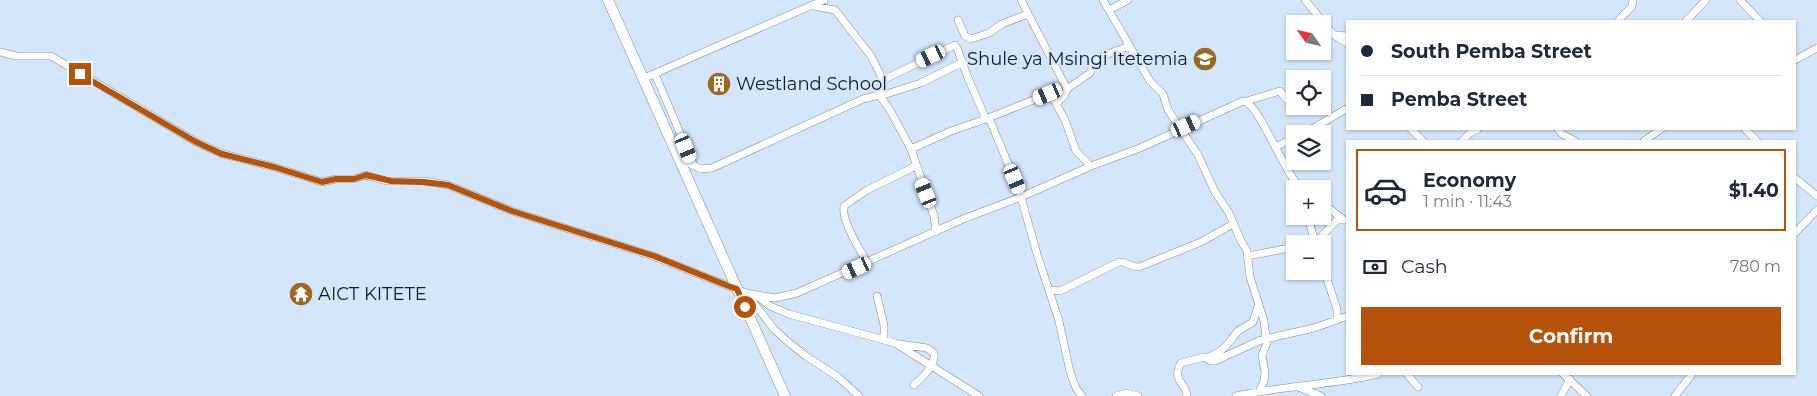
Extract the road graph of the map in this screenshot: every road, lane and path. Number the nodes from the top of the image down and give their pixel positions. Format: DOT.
graph roads {
  1 [pos="608,0"];
  2 [pos="824,0"];
  3 [pos="1021,0"];
  4 [pos="1103,0"];
  5 [pos="1128,0"];
  6 [pos="1305,0"];
  7 [pos="1633,0"];
  8 [pos="1706,0"];
  9 [pos="1740,0"];
  10 [pos="814,6"];
  11 [pos="1109,10"];
  12 [pos="1028,14"];
  13 [pos="958,20"];
  14 [pos="1619,20"];
  15 [pos="1687,20"];
  16 [pos="1759,20"];
  17 [pos="1334,36"];
  18 [pos="1346,36"];
  19 [pos="1346,43"];
  20 [pos="1130,46"];
  21 [pos="1817,48"];
  22 [pos="0,52"];
  23 [pos="1796,59"];
  24 [pos="963,62"];
  25 [pos="655,74"];
  26 [pos="642,79"];
  27 [pos="883,80"];
  28 [pos="1068,89"];
  29 [pos="1051,94"];
  30 [pos="880,96"];
  31 [pos="1286,99"];
  32 [pos="1247,102"];
  33 [pos="1346,109"];
  34 [pos="987,118"];
  35 [pos="1319,125"];
  36 [pos="1181,128"];
  37 [pos="1412,130"];
  38 [pos="1476,130"];
  39 [pos="1559,130"];
  40 [pos="1660,130"];
  41 [pos="1745,130"];
  42 [pos="1422,140"];
  43 [pos="1463,140"];
  44 [pos="1573,140"];
  45 [pos="1645,140"];
  46 [pos="1756,140"];
  47 [pos="1286,142"];
  48 [pos="1275,147"];
  49 [pos="911,149"];
  50 [pos="678,157"];
  51 [pos="694,166"];
  52 [pos="916,166"];
  53 [pos="1091,166"];
  54 [pos="1796,179"];
  55 [pos="1294,180"];
  56 [pos="1817,196"];
  57 [pos="1022,197"];
  58 [pos="1331,210"];
  59 [pos="1817,210"];
  60 [pos="1346,221"];
  61 [pos="1233,224"];
  62 [pos="936,232"];
  63 [pos="1796,232"];
  64 [pos="1323,235"];
  65 [pos="1286,249"];
  66 [pos="1248,256"];
  67 [pos="867,263"];
  68 [pos="1328,280"];
  69 [pos="1049,290"];
  70 [pos="746,292"];
  71 [pos="877,296"];
  72 [pos="1258,306"];
  73 [pos="1346,317"];
  74 [pos="1337,320"];
  75 [pos="1266,338"];
  76 [pos="884,340"];
  77 [pos="895,344"];
  78 [pos="1207,358"];
  79 [pos="932,366"];
  80 [pos="1373,375"];
  81 [pos="1408,375"];
  82 [pos="1566,375"];
  83 [pos="1691,375"];
  84 [pos="914,385"];
  85 [pos="1298,386"];
  86 [pos="1418,387"];
  87 [pos="1259,392"];
  88 [pos="785,396"];
  89 [pos="860,396"];
  90 [pos="979,396"];
  91 [pos="1082,396"];
  92 [pos="1116,396"];
  93 [pos="1138,396"];
  94 [pos="1187,396"];
  95 [pos="1236,396"];
  96 [pos="1321,396"];
  97 [pos="1561,396"];
  98 [pos="1587,396"];
  99 [pos="1675,396"];
  1 -- 26 [label="street"];
  2 -- 10 [label="street"];
  3 -- 12 [label="street"];
  4 -- 11 [label="street"];
  5 -- 11 [label="street"];
  6 -- 17 [label="street"];
  7 -- 14 [label="street"];
  8 -- 15 [label="street"];
  9 -- 16 [label="street"];
  10 -- 25 [label="street"];
  10 -- 27 [label="street"];
  11 -- 20 [label="street"];
  12 -- 13 [label="street"];
  12 -- 28 [label="street"];
  17 -- 18 [label="street"];
  17 -- 19 [label="street"];
  20 -- 28 [label="street"];
  20 -- 36 [label="street"];
  21 -- 23 [label="street"];
  22 -- 70 [label="street"];
  24 -- 27 [label="street"];
  24 -- 30 [label="street"];
  24 -- 34 [label="street"];
  25 -- 26 [label="street"];
  25 -- 51 [label="street"];
  26 -- 50 [label="street"];
  27 -- 30 [label="street"];
  28 -- 29 [label="street"];
  29 -- 34 [label="street"];
  29 -- 53 [label="street"];
  30 -- 49 [label="street"];
  30 -- 51 [label="street"];
  31 -- 32 [label="street"];
  32 -- 36 [label="street"];
  32 -- 48 [label="street"];
  33 -- 35 [label="street"];
  34 -- 49 [label="street"];
  34 -- 57 [label="street"];
  36 -- 53 [label="street"];
  36 -- 61 [label="street"];
  37 -- 42 [label="street"];
  38 -- 43 [label="street"];
  39 -- 44 [label="street"];
  40 -- 45 [label="street"];
  41 -- 46 [label="street"];
  47 -- 48 [label="street"];
  48 -- 55 [label="street"];
  49 -- 52 [label="street"];
  50 -- 51 [label="street"];
  50 -- 70 [label="street"];
  52 -- 62 [label="street"];
  52 -- 67 [label="street"];
  53 -- 57 [label="street"];
  54 -- 56 [label="street"];
  57 -- 62 [label="street"];
  57 -- 69 [label="street"];
  58 -- 60 [label="street"];
  59 -- 63 [label="street"];
  60 -- 64 [label="street"];
  61 -- 66 [label="street"];
  61 -- 69 [label="street"];
  62 -- 67 [label="street"];
  65 -- 66 [label="street"];
  66 -- 72 [label="street"];
  67 -- 70 [label="street"];
  68 -- 74 [label="street"];
  69 -- 91 [label="street"];
  70 -- 76 [label="street"];
  70 -- 88 [label="street"];
  70 -- 89 [label="street"];
  71 -- 76 [label="street"];
  72 -- 75 [label="street"];
  72 -- 78 [label="street"];
  73 -- 74 [label="street"];
  74 -- 75 [label="street"];
  75 -- 78 [label="street"];
  75 -- 87 [label="street"];
  76 -- 77 [label="street"];
  77 -- 79 [label="street"];
  77 -- 79 [label="street"];
  78 -- 94 [label="street"];
  79 -- 84 [label="street"];
  79 -- 90 [label="street"];
  80 -- 85 [label="street"];
  81 -- 86 [label="street"];
  82 -- 97 [label="street"];
  82 -- 98 [label="street"];
  83 -- 99 [label="street"];
  85 -- 87 [label="street"];
  85 -- 96 [label="street"];
  87 -- 95 [label="street"];
  92 -- 93 [label="street"];
}
